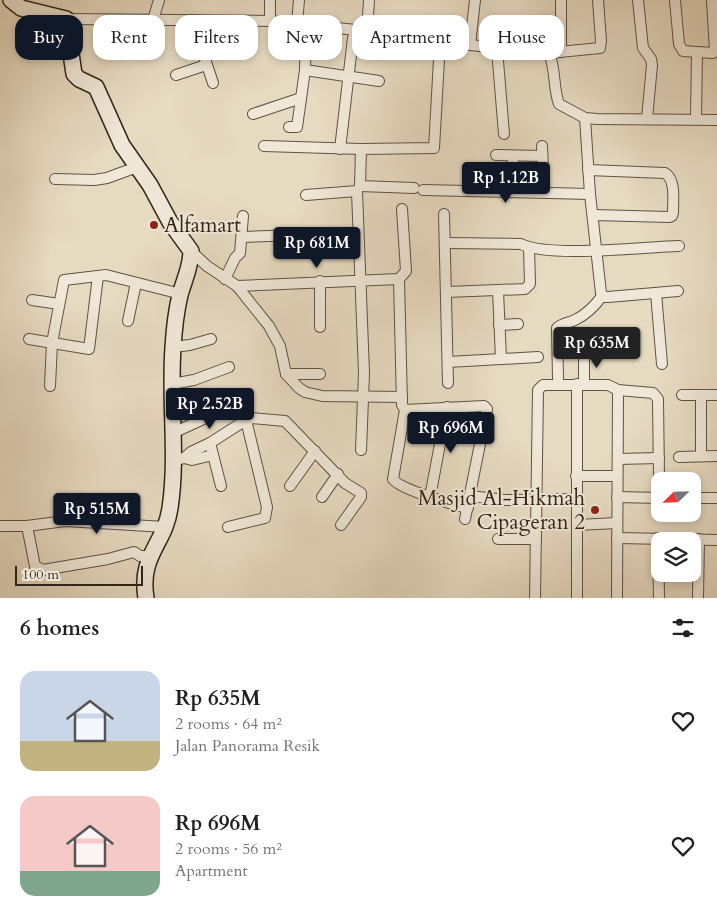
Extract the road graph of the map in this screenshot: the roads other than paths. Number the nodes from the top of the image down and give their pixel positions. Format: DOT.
graph roads {
  1 [pos="11,0"];
  2 [pos="159,0"];
  3 [pos="270,0"];
  4 [pos="299,0"];
  5 [pos="369,0"];
  6 [pos="474,0"];
  7 [pos="561,0"];
  8 [pos="598,0"];
  9 [pos="638,0"];
  10 [pos="675,0"];
  11 [pos="712,0"];
  12 [pos="50,15"];
  13 [pos="154,15"];
  14 [pos="270,15"];
  15 [pos="300,15"];
  16 [pos="368,15"];
  17 [pos="561,15"];
  18 [pos="470,45"];
  19 [pos="479,46"];
  20 [pos="564,52"];
  21 [pos="697,52"];
  22 [pos="352,53"];
  23 [pos="72,60"];
  24 [pos="204,60"];
  25 [pos="304,60"];
  26 [pos="439,60"];
  27 [pos="498,60"];
  28 [pos="551,60"];
  29 [pos="206,65"];
  30 [pos="305,70"];
  31 [pos="176,75"];
  32 [pos="348,76"];
  33 [pos="379,81"];
  34 [pos="213,83"];
  35 [pos="301,98"];
  36 [pos="253,114"];
  37 [pos="585,118"];
  38 [pos="647,119"];
  39 [pos="696,119"];
  40 [pos="717,120"];
  41 [pos="289,127"];
  42 [pos="504,134"];
  43 [pos="264,146"];
  44 [pos="340,149"];
  45 [pos="361,149"];
  46 [pos="496,155"];
  47 [pos="513,156"];
  48 [pos="137,167"];
  49 [pos="543,170"];
  50 [pos="588,170"];
  51 [pos="55,179"];
  52 [pos="512,192"];
  53 [pos="590,194"];
  54 [pos="306,195"];
  55 [pos="402,209"];
  56 [pos="444,214"];
  57 [pos="593,215"];
  58 [pos="243,216"];
  59 [pos="358,233"];
  60 [pos="243,237"];
  61 [pos="445,243"];
  62 [pos="679,246"];
  63 [pos="529,248"];
  64 [pos="597,249"];
  65 [pos="190,262"];
  66 [pos="98,276"];
  67 [pos="225,279"];
  68 [pos="399,279"];
  69 [pos="361,280"];
  70 [pos="320,281"];
  71 [pos="136,283"];
  72 [pos="237,286"];
  73 [pos="498,291"];
  74 [pos="678,291"];
  75 [pos="446,292"];
  76 [pos="656,293"];
  77 [pos="181,294"];
  78 [pos="602,296"];
  79 [pos="32,300"];
  80 [pos="59,304"];
  81 [pos="128,321"];
  82 [pos="518,324"];
  83 [pos="499,325"];
  84 [pos="320,327"];
  85 [pos="29,339"];
  86 [pos="211,339"];
  87 [pos="52,343"];
  88 [pos="172,347"];
  89 [pos="584,354"];
  90 [pos="538,357"];
  91 [pos="501,359"];
  92 [pos="448,362"];
  93 [pos="662,364"];
  94 [pos="229,367"];
  95 [pos="286,374"];
  96 [pos="320,374"];
  97 [pos="558,378"];
  98 [pos="448,383"];
  99 [pos="172,384"];
  100 [pos="580,384"];
  101 [pos="50,386"];
  102 [pos="618,390"];
  103 [pos="682,396"];
  104 [pos="701,396"];
  105 [pos="717,396"];
  106 [pos="363,397"];
  107 [pos="402,397"];
  108 [pos="236,404"];
  109 [pos="447,407"];
  110 [pos="405,410"];
  111 [pos="246,420"];
  112 [pos="173,433"];
  113 [pos="210,443"];
  114 [pos="361,450"];
  115 [pos="315,451"];
  116 [pos="213,454"];
  117 [pos="700,456"];
  118 [pos="717,456"];
  119 [pos="679,457"];
  120 [pos="659,458"];
  121 [pos="618,459"];
  122 [pos="179,460"];
  123 [pos="659,472"];
  124 [pos="338,474"];
  125 [pos="576,476"];
  126 [pos="617,476"];
  127 [pos="221,486"];
  128 [pos="290,486"];
  129 [pos="470,496"];
  130 [pos="430,497"];
  131 [pos="322,498"];
  132 [pos="617,498"];
  133 [pos="651,498"];
  134 [pos="701,498"];
  135 [pos="717,498"];
  136 [pos="576,499"];
  137 [pos="536,501"];
  138 [pos="468,508"];
  139 [pos="465,519"];
  140 [pos="617,524"];
  141 [pos="341,525"];
  142 [pos="577,525"];
  143 [pos="0,526"];
  144 [pos="27,526"];
  145 [pos="165,527"];
  146 [pos="228,527"];
  147 [pos="617,538"];
  148 [pos="651,538"];
  149 [pos="498,539"];
  150 [pos="536,539"];
  151 [pos="701,539"];
  152 [pos="717,540"];
  153 [pos="150,556"];
  154 [pos="659,582"];
  155 [pos="698,582"];
  156 [pos="146,598"];
  157 [pos="535,598"];
  158 [pos="576,598"];
  159 [pos="617,598"];
  160 [pos="659,598"];
  161 [pos="698,598"];
  1 -- 12 [label="street"];
  2 -- 13 [label="street"];
  3 -- 14 [label="street"];
  4 -- 15 [label="street"];
  5 -- 16 [label="street"];
  6 -- 18 [label="street"];
  7 -- 17 [label="street"];
  8 -- 20 [label="street"];
  9 -- 38 [label="street"];
  10 -- 21 [label="street"];
  11 -- 21 [label="street"];
  18 -- 19 [label="street"];
  21 -- 39 [label="street"];
  22 -- 32 [label="street"];
  23 -- 48 [label="street"];
  24 -- 29 [label="street"];
  25 -- 30 [label="street"];
  26 -- 45 [label="street"];
  27 -- 42 [label="street"];
  28 -- 37 [label="street"];
  29 -- 31 [label="street"];
  29 -- 34 [label="street"];
  30 -- 32 [label="street"];
  30 -- 35 [label="street"];
  32 -- 33 [label="street"];
  32 -- 44 [label="street"];
  35 -- 36 [label="street"];
  35 -- 41 [label="street"];
  37 -- 38 [label="street"];
  37 -- 50 [label="street"];
  38 -- 39 [label="street"];
  39 -- 40 [label="street"];
  43 -- 44 [label="street"];
  44 -- 45 [label="street"];
  45 -- 52 [label="street"];
  46 -- 47 [label="street"];
  47 -- 49 [label="street"];
  47 -- 52 [label="street"];
  48 -- 51 [label="street"];
  48 -- 65 [label="street"];
  50 -- 53 [label="street"];
  50 -- 57 [label="street"];
  52 -- 53 [label="street"];
  53 -- 57 [label="street"];
  54 -- 59 [label="street"];
  55 -- 68 [label="street"];
  56 -- 61 [label="street"];
  57 -- 64 [label="street"];
  58 -- 60 [label="street"];
  59 -- 60 [label="street"];
  59 -- 69 [label="street"];
  60 -- 67 [label="street"];
  61 -- 63 [label="street"];
  61 -- 75 [label="street"];
  62 -- 64 [label="street"];
  63 -- 64 [label="street"];
  63 -- 73 [label="street"];
  64 -- 78 [label="street"];
  65 -- 67 [label="street"];
  65 -- 77 [label="street"];
  66 -- 71 [label="street"];
  66 -- 80 [label="street"];
  66 -- 87 [label="street"];
  67 -- 72 [label="street"];
  68 -- 69 [label="street"];
  68 -- 107 [label="street"];
  69 -- 70 [label="street"];
  69 -- 106 [label="street"];
  70 -- 72 [label="street"];
  70 -- 84 [label="street"];
  71 -- 77 [label="street"];
  71 -- 81 [label="street"];
  72 -- 95 [label="street"];
  73 -- 75 [label="street"];
  73 -- 83 [label="street"];
  74 -- 76 [label="street"];
  75 -- 92 [label="street"];
  76 -- 78 [label="street"];
  76 -- 93 [label="street"];
  77 -- 88 [label="street"];
  78 -- 97 [label="street"];
  79 -- 80 [label="street"];
  80 -- 87 [label="street"];
  82 -- 83 [label="street"];
  83 -- 91 [label="street"];
  85 -- 87 [label="street"];
  86 -- 88 [label="street"];
  87 -- 101 [label="street"];
  88 -- 99 [label="street"];
  89 -- 100 [label="street"];
  90 -- 91 [label="street"];
  91 -- 92 [label="street"];
  92 -- 98 [label="street"];
  94 -- 99 [label="street"];
  95 -- 96 [label="street"];
  95 -- 106 [label="street"];
  99 -- 112 [label="street"];
  100 -- 102 [label="street"];
  100 -- 125 [label="street"];
  100 -- 137 [label="street"];
  102 -- 120 [label="street"];
  102 -- 121 [label="street"];
  103 -- 104 [label="street"];
  104 -- 105 [label="street"];
  104 -- 117 [label="street"];
  106 -- 107 [label="street"];
  106 -- 114 [label="street"];
  107 -- 110 [label="street"];
  108 -- 112 [label="street"];
  109 -- 110 [label="street"];
  109 -- 129 [label="street"];
  109 -- 130 [label="street"];
  110 -- 130 [label="street"];
  111 -- 113 [label="street"];
  111 -- 115 [label="street"];
  111 -- 146 [label="street"];
  112 -- 122 [label="street"];
  113 -- 116 [label="street"];
  113 -- 122 [label="street"];
  115 -- 124 [label="street"];
  115 -- 128 [label="street"];
  116 -- 122 [label="street"];
  116 -- 127 [label="street"];
  117 -- 118 [label="street"];
  117 -- 119 [label="street"];
  120 -- 121 [label="street"];
  120 -- 123 [label="street"];
  121 -- 126 [label="street"];
  122 -- 145 [label="street"];
  124 -- 131 [label="street"];
  124 -- 141 [label="street"];
  125 -- 126 [label="street"];
  125 -- 136 [label="street"];
  126 -- 132 [label="street"];
  129 -- 137 [label="street"];
  129 -- 138 [label="street"];
  130 -- 138 [label="street"];
  132 -- 133 [label="street"];
  132 -- 140 [label="street"];
  134 -- 135 [label="street"];
  136 -- 137 [label="street"];
  136 -- 142 [label="street"];
  137 -- 150 [label="street"];
  138 -- 139 [label="street"];
  140 -- 142 [label="street"];
  140 -- 147 [label="street"];
  142 -- 158 [label="street"];
  143 -- 144 [label="street"];
  144 -- 145 [label="street"];
  144 -- 153 [label="street"];
  145 -- 153 [label="street"];
  147 -- 148 [label="street"];
  147 -- 159 [label="street"];
  149 -- 150 [label="street"];
  150 -- 157 [label="street"];
  151 -- 152 [label="street"];
  153 -- 156 [label="street"];
  154 -- 160 [label="street"];
  155 -- 161 [label="street"];
}
